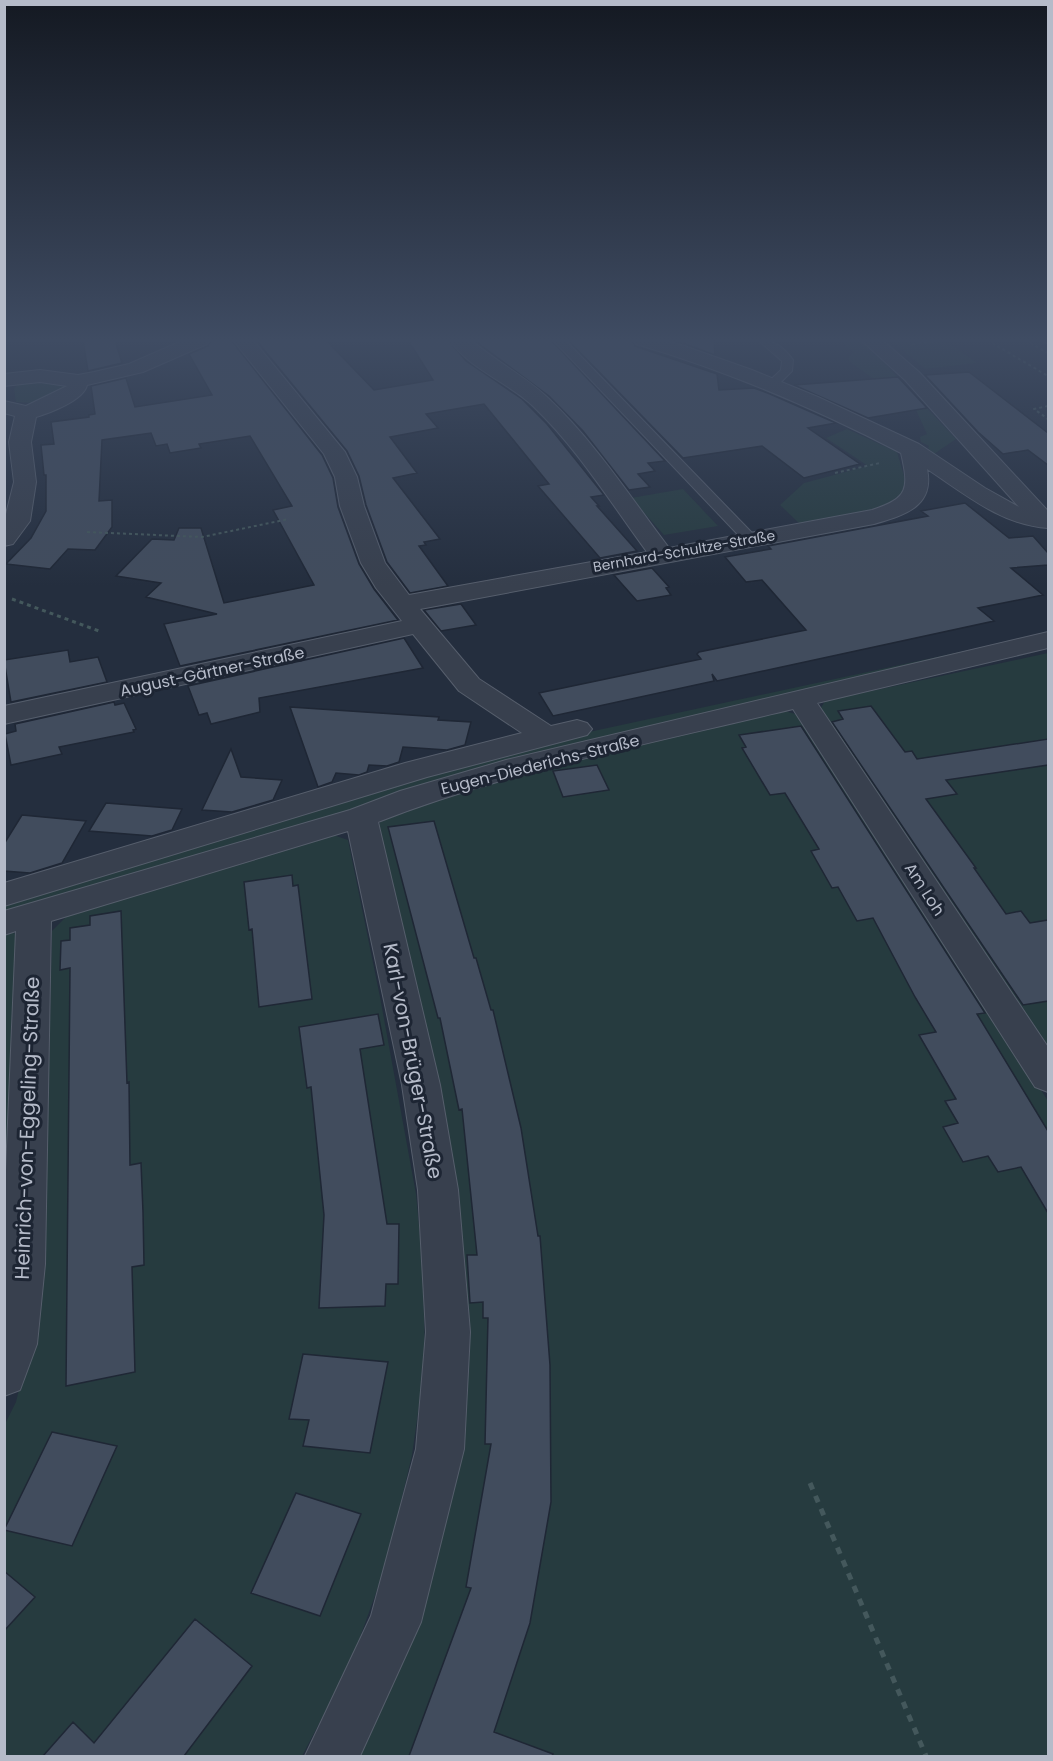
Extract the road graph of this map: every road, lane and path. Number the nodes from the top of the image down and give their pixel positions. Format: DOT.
graph roads {
  1 [pos="17,422"];
  2 [pos="310,422"];
  3 [pos="559,422"];
  4 [pos="638,422"];
  5 [pos="854,422"];
  6 [pos="955,422"];
  7 [pos="911,449"];
  8 [pos="835,473"];
  9 [pos="289,519"];
  10 [pos="1048,522"];
  11 [pos="87,532"];
  12 [pos="4,539"];
  13 [pos="750,539"];
  14 [pos="662,555"];
  15 [pos="12,599"];
  16 [pos="411,614"];
  17 [pos="1048,630"];
  18 [pos="99,631"];
  19 [pos="1048,640"];
  20 [pos="801,700"];
  21 [pos="4,716"];
  22 [pos="546,736"];
  23 [pos="361,817"];
  24 [pos="14,910"];
  25 [pos="1048,1077"];
  26 [pos="4,1375"];
  27 [pos="810,1483"];
  28 [pos="332,1756"];
  29 [pos="926,1756"];
  1 -- 12 [label="street"];
  2 -- 16 [label="street"];
  3 -- 14 [label="street"];
  4 -- 13 [label="lane"];
  5 -- 7 [label="street"];
  6 -- 10 [label="street"];
  7 -- 8 [label="path"];
  7 -- 10 [label="street"];
  7 -- 13 [label="street, Bernhard-Schultze-Straße"];
  9 -- 11 [label="path"];
  13 -- 14 [label="street, Bernhard-Schultze-Straße"];
  14 -- 16 [label="street, Bernhard-Schultze-Straße"];
  15 -- 18 [label="path"];
  16 -- 21 [label="street, August-Gärtner-Straße"];
  16 -- 22 [label="street"];
  17 -- 22 [label="street, Eugen-Diederichs-Straße"];
  19 -- 20 [label="street, Eugen-Diederichs-Straße"];
  20 -- 23 [label="street, Eugen-Diederichs-Straße"];
  20 -- 25 [label="street, Am Loh"];
  22 -- 24 [label="street, Eugen-Diederichs-Straße"];
  23 -- 24 [label="street, Eugen-Diederichs-Straße"];
  23 -- 28 [label="street, Karl-von-Brüger-Straße"];
  24 -- 26 [label="street, Heinrich-von-Eggeling-Straße"];
  27 -- 29 [label="path"];
}
